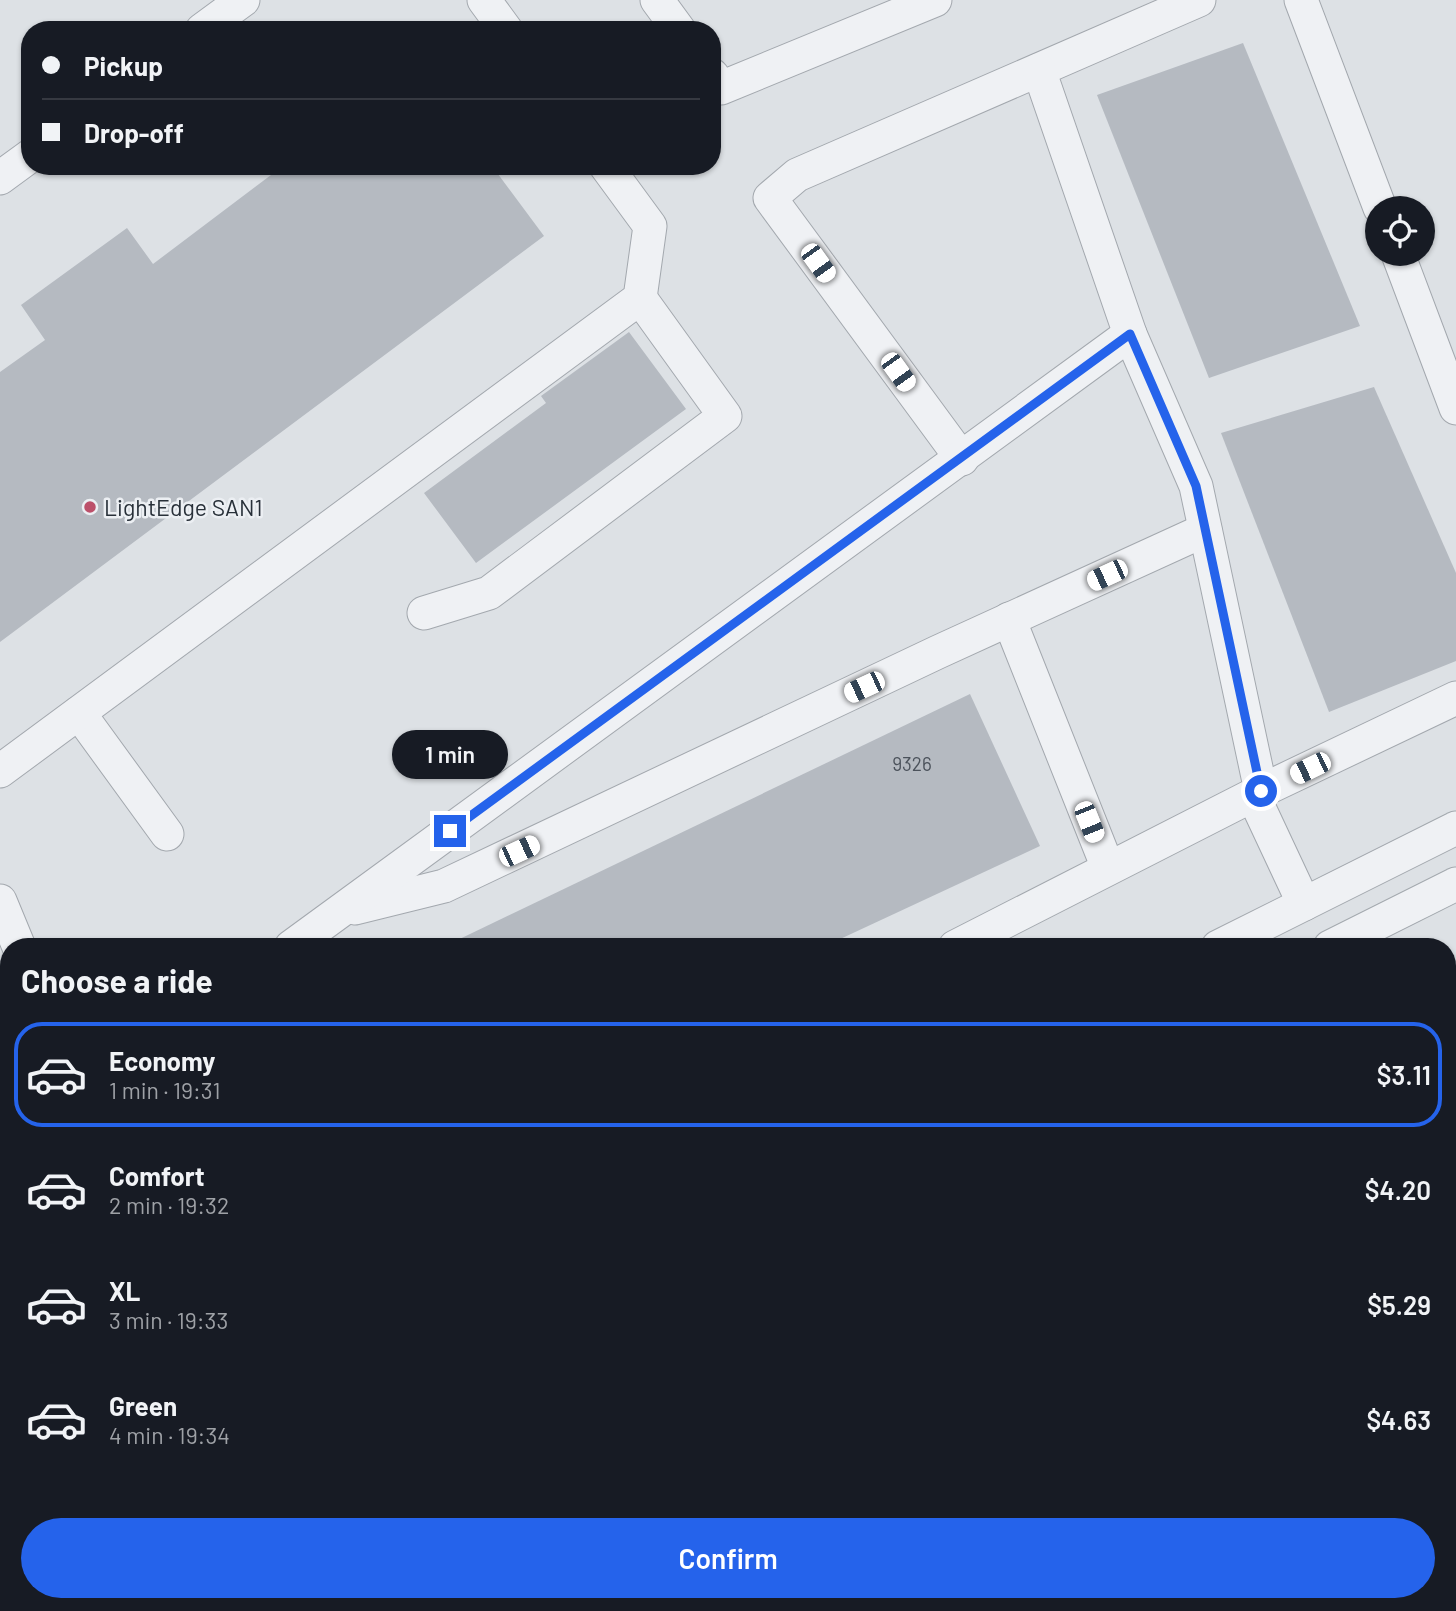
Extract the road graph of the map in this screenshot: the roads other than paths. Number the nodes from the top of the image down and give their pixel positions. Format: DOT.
graph roads {
  1 [pos="243,0"];
  2 [pos="484,0"];
  3 [pos="657,0"];
  4 [pos="935,0"];
  5 [pos="1199,0"];
  6 [pos="1301,0"];
  7 [pos="214,21"];
  8 [pos="499,21"];
  9 [pos="672,21"];
  10 [pos="1039,70"];
  11 [pos="721,88"];
  12 [pos="21,163"];
  13 [pos="613,175"];
  14 [pos="0,178"];
  15 [pos="1375,196"];
  16 [pos="1403,266"];
  17 [pos="640,299"];
  18 [pos="1130,334"];
  19 [pos="1456,408"];
  20 [pos="962,458"];
  21 [pos="1205,530"];
  22 [pos="424,613"];
  23 [pos="1009,620"];
  24 [pos="1456,698"];
  25 [pos="79,713"];
  26 [pos="0,771"];
  27 [pos="1257,793"];
  28 [pos="1456,828"];
  29 [pos="167,834"];
  30 [pos="1108,868"];
  31 [pos="1456,884"];
  32 [pos="0,901"];
  33 [pos="1304,904"];
  34 [pos="338,912"];
  35 [pos="15,938"];
  36 [pos="303,938"];
  37 [pos="973,938"];
  38 [pos="1236,938"];
  39 [pos="1348,938"];
  1 -- 7 [label="street"];
  2 -- 8 [label="street"];
  3 -- 9 [label="street"];
  4 -- 11 [label="street"];
  5 -- 10 [label="street"];
  6 -- 15 [label="street"];
  10 -- 18 [label="street"];
  10 -- 20 [label="street"];
  12 -- 14 [label="street"];
  13 -- 17 [label="street"];
  16 -- 19 [label="street"];
  17 -- 22 [label="street"];
  17 -- 25 [label="street"];
  18 -- 20 [label="street"];
  18 -- 21 [label="street"];
  20 -- 34 [label="street"];
  21 -- 23 [label="street"];
  21 -- 27 [label="street"];
  23 -- 30 [label="street"];
  23 -- 34 [label="street"];
  24 -- 27 [label="street"];
  25 -- 26 [label="street"];
  25 -- 29 [label="street"];
  27 -- 30 [label="street"];
  27 -- 33 [label="street"];
  28 -- 33 [label="street"];
  30 -- 37 [label="street"];
  31 -- 39 [label="street"];
  32 -- 35 [label="street"];
  33 -- 38 [label="street"];
  34 -- 36 [label="street"];
}
